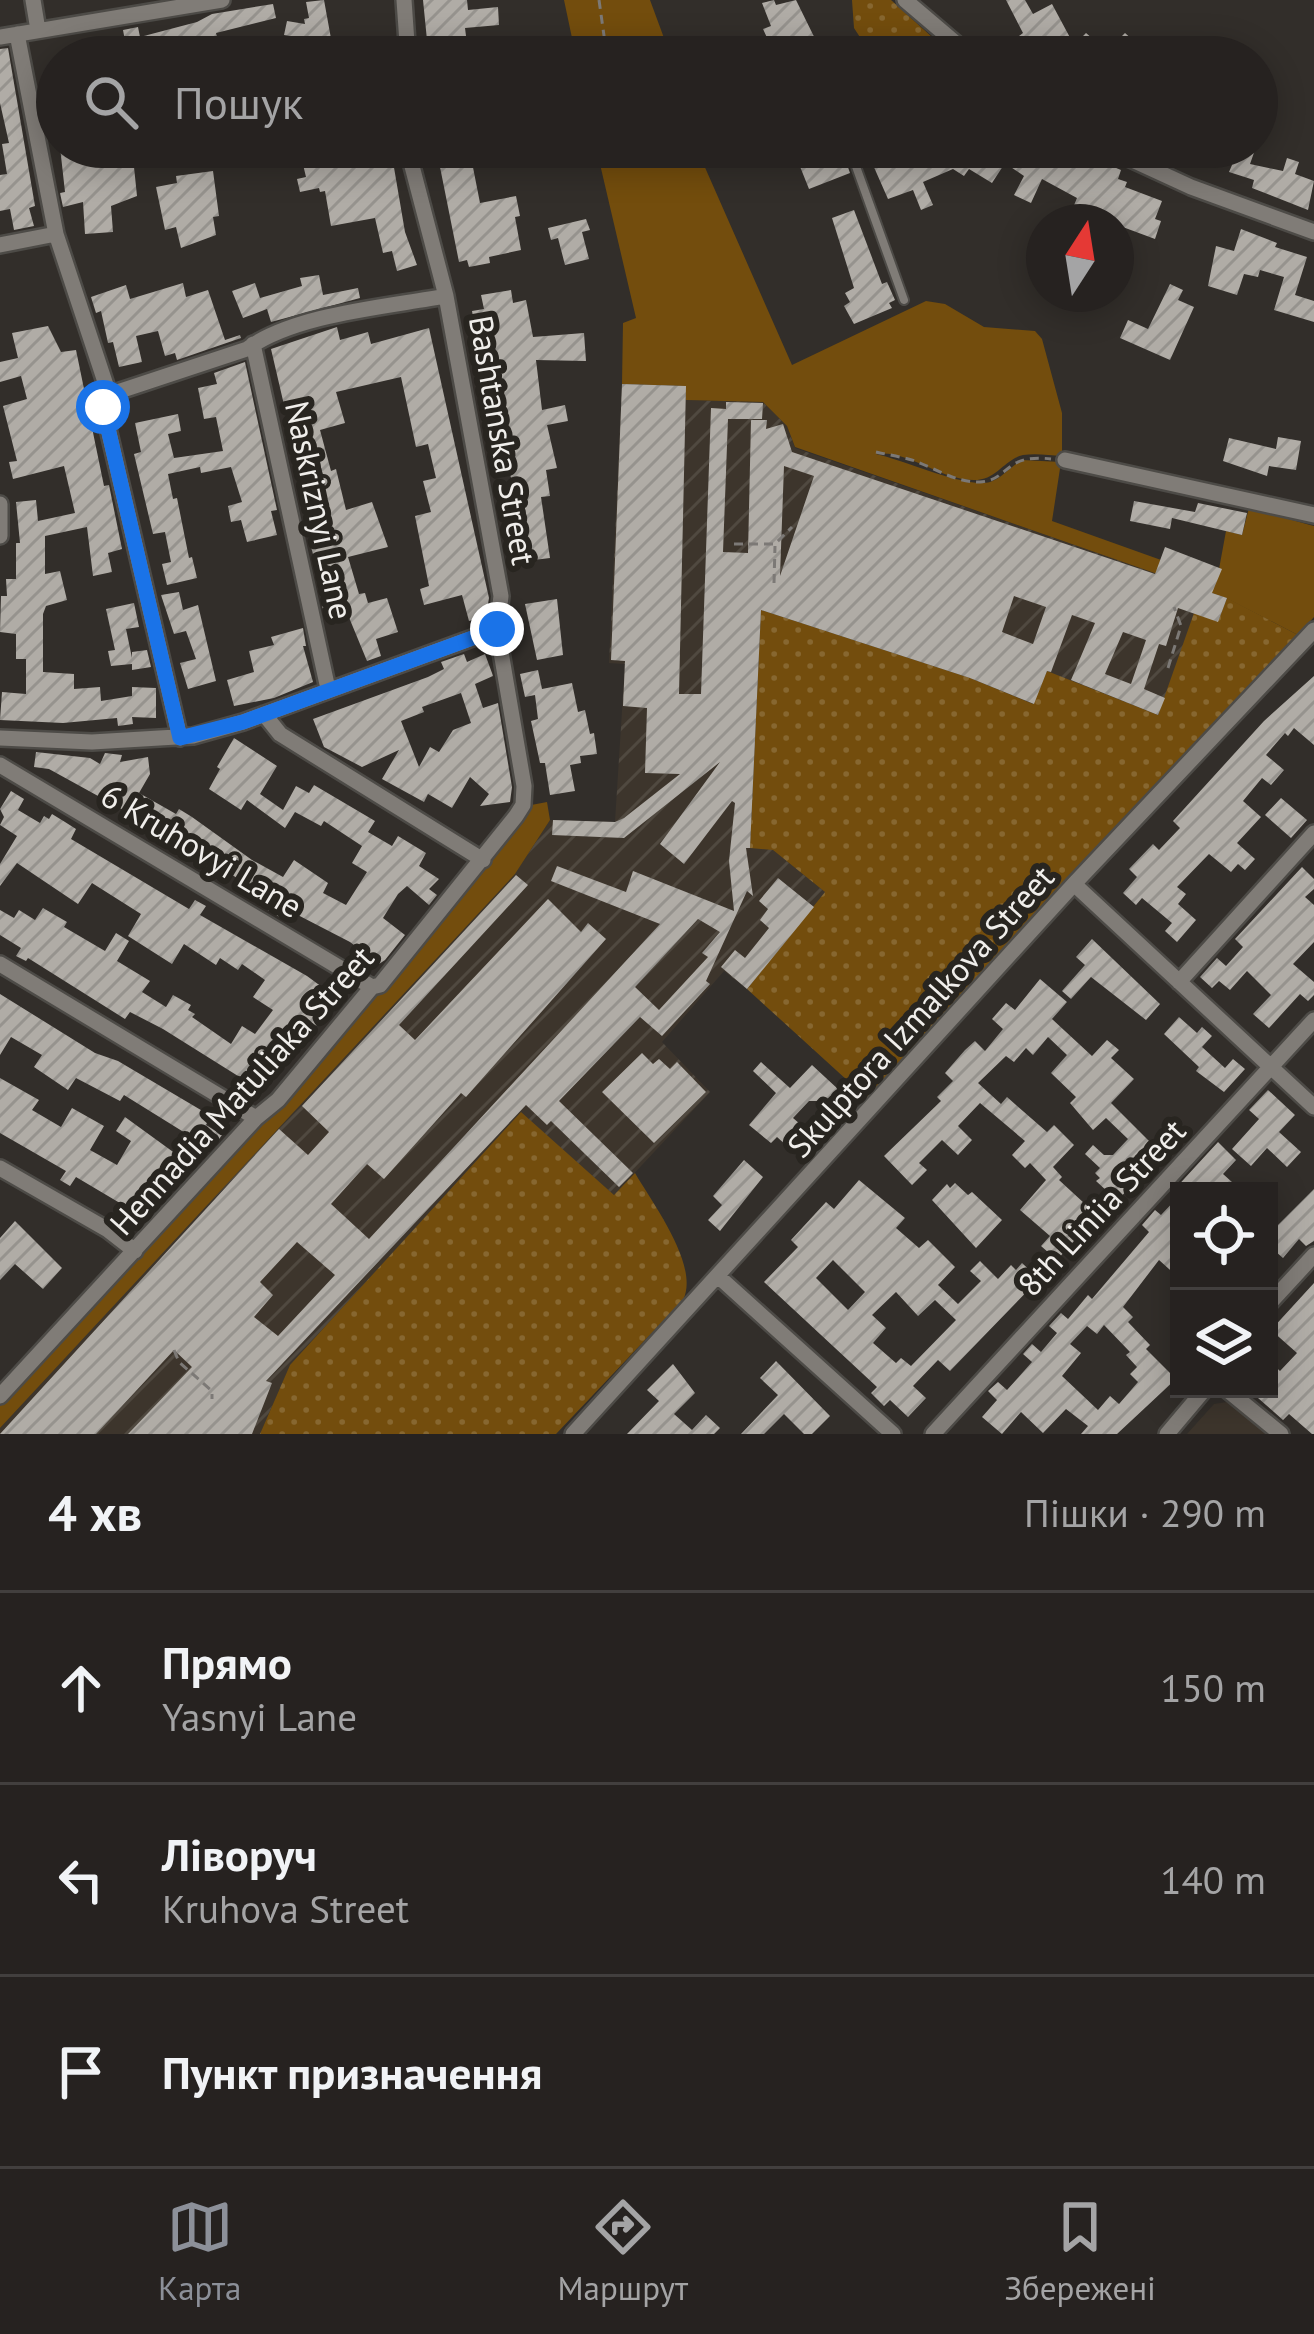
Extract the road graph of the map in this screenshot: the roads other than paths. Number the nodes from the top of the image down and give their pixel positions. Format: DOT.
graph roads {
  1 [pos="33,0"];
  2 [pos="222,0"];
  3 [pos="404,0"];
  4 [pos="905,0"];
  5 [pos="38,30"];
  6 [pos="8,35"];
  7 [pos="407,36"];
  8 [pos="946,36"];
  9 [pos="36,151"];
  10 [pos="40,168"];
  11 [pos="410,168"];
  12 [pos="857,168"];
  13 [pos="1150,168"];
  14 [pos="1314,232"];
  15 [pos="56,234"];
  16 [pos="0,245"];
  17 [pos="446,296"];
  18 [pos="904,300"];
  19 [pos="253,344"];
  20 [pos="105,396"];
  21 [pos="1065,460"];
  22 [pos="0,504"];
  23 [pos="1314,514"];
  24 [pos="0,536"];
  25 [pos="497,629"];
  26 [pos="1314,629"];
  27 [pos="328,689"];
  28 [pos="264,714"];
  29 [pos="0,738"];
  30 [pos="180,738"];
  31 [pos="0,765"];
  32 [pos="516,816"];
  33 [pos="1314,833"];
  34 [pos="484,860"];
  35 [pos="1074,884"];
  36 [pos="0,964"];
  37 [pos="1179,982"];
  38 [pos="372,987"];
  39 [pos="1314,1020"];
  40 [pos="1271,1066"];
  41 [pos="1314,1107"];
  42 [pos="256,1118"];
  43 [pos="0,1168"];
  44 [pos="135,1251"];
  45 [pos="1314,1256"];
  46 [pos="719,1277"];
  47 [pos="1278,1294"];
  48 [pos="0,1396"];
  49 [pos="1197,1398"];
  50 [pos="1237,1398"];
  51 [pos="573,1434"];
  52 [pos="893,1434"];
  53 [pos="933,1434"];
  54 [pos="1167,1434"];
  55 [pos="1281,1434"];
  1 -- 5 [label="street"];
  2 -- 5 [label="street"];
  3 -- 7 [label="street"];
  4 -- 8 [label="street"];
  5 -- 6 [label="street"];
  6 -- 9 [label="street"];
  10 -- 15 [label="street"];
  11 -- 17 [label="street, Bashtanska Street"];
  12 -- 18 [label="lane"];
  13 -- 14 [label="street"];
  15 -- 16 [label="street"];
  15 -- 20 [label="street"];
  17 -- 19 [label="street"];
  17 -- 25 [label="street, Bashtanska Street"];
  19 -- 20 [label="street"];
  19 -- 27 [label="street, Naskriznyi Lane"];
  20 -- 30 [label="street"];
  21 -- 23 [label="street"];
  22 -- 24 [label="street"];
  25 -- 27 [label="street"];
  25 -- 32 [label="street, Bashtanska Street"];
  26 -- 35 [label="street, Skulptora Izmalkova Street"];
  27 -- 28 [label="street"];
  28 -- 30 [label="street"];
  28 -- 34 [label="street"];
  29 -- 30 [label="street"];
  31 -- 38 [label="street, 6 Kruhovyi Lane"];
  32 -- 34 [label="street, Hennadia Matuliaka Street"];
  33 -- 37 [label="street"];
  34 -- 38 [label="street, Hennadia Matuliaka Street"];
  35 -- 37 [label="street"];
  35 -- 46 [label="street, Skulptora Izmalkova Street"];
  36 -- 42 [label="street"];
  37 -- 40 [label="street"];
  38 -- 42 [label="street, Hennadia Matuliaka Street"];
  39 -- 40 [label="street, 8th Liniia Street"];
  40 -- 41 [label="street"];
  40 -- 53 [label="street, 8th Liniia Street"];
  42 -- 44 [label="street, Hennadia Matuliaka Street"];
  43 -- 44 [label="street"];
  44 -- 48 [label="street, Hennadia Matuliaka Street"];
  45 -- 47 [label="street"];
  46 -- 51 [label="street, Skulptora Izmalkova Street"];
  46 -- 52 [label="street"];
  49 -- 54 [label="street"];
  50 -- 55 [label="street"];
}
